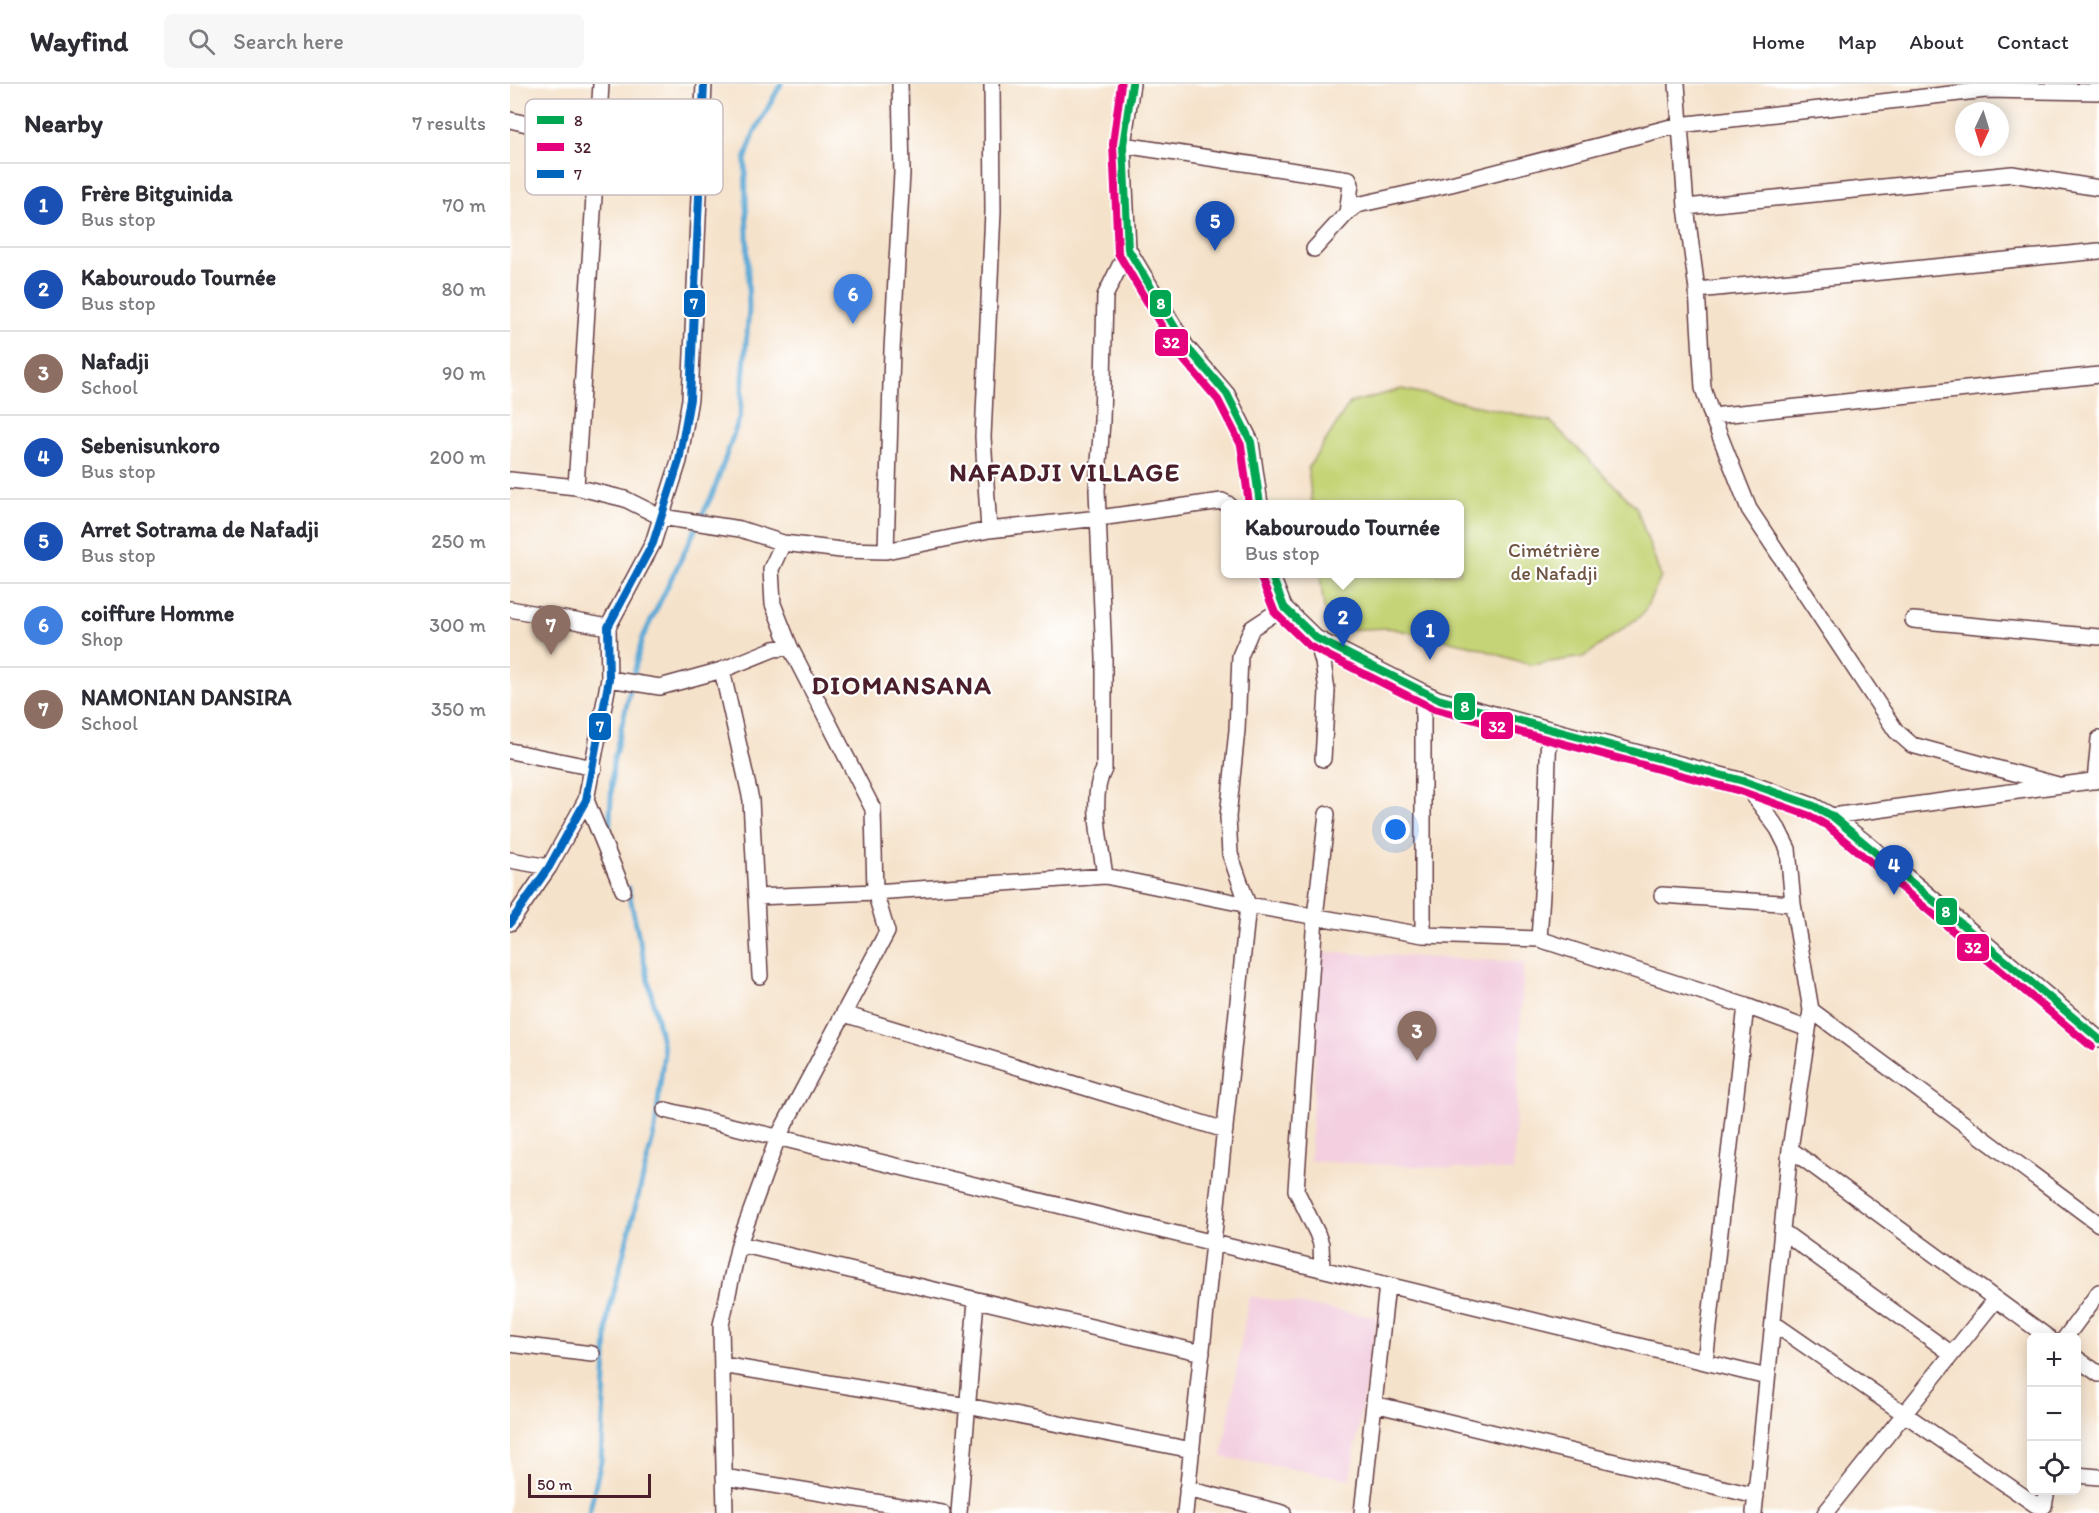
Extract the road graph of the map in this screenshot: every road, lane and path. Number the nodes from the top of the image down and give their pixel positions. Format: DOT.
graph roads {
  1 [pos="601,84"];
  2 [pos="704,84"];
  3 [pos="900,84"];
  4 [pos="992,84"];
  5 [pos="1132,84"];
  6 [pos="1677,84"];
  7 [pos="2099,92"];
  8 [pos="600,99"];
  9 [pos="703,99"];
  10 [pos="510,120"];
  11 [pos="525,124"];
  12 [pos="1679,125"];
  13 [pos="1123,145"];
  14 [pos="2099,188"];
  15 [pos="595,195"];
  16 [pos="699,195"];
  17 [pos="1686,207"];
  18 [pos="1347,213"];
  19 [pos="1128,249"];
  20 [pos="1314,249"];
  21 [pos="2099,250"];
  22 [pos="1697,290"];
  23 [pos="2099,375"];
  24 [pos="1712,416"];
  25 [pos="510,480"];
  26 [pos="576,487"];
  27 [pos="1259,500"];
  28 [pos="1221,501"];
  29 [pos="661,517"];
  30 [pos="1099,518"];
  31 [pos="989,530"];
  32 [pos="783,543"];
  33 [pos="886,551"];
  34 [pos="1273,578"];
  35 [pos="1284,607"];
  36 [pos="510,609"];
  37 [pos="1913,620"];
  38 [pos="608,627"];
  39 [pos="2099,637"];
  40 [pos="1316,638"];
  41 [pos="790,648"];
  42 [pos="722,670"];
  43 [pos="609,679"];
  44 [pos="1422,692"];
  45 [pos="1549,729"];
  46 [pos="2099,739"];
  47 [pos="510,751"];
  48 [pos="1323,759"];
  49 [pos="594,768"];
  50 [pos="1743,781"];
  51 [pos="2097,781"];
  52 [pos="2058,785"];
  53 [pos="586,800"];
  54 [pos="1327,814"];
  55 [pos="1832,816"];
  56 [pos="510,860"];
  57 [pos="549,867"];
  58 [pos="1105,876"];
  59 [pos="623,890"];
  60 [pos="875,892"];
  61 [pos="1662,896"];
  62 [pos="756,897"];
  63 [pos="1793,904"];
  64 [pos="1248,905"];
  65 [pos="1315,916"];
  66 [pos="510,923"];
  67 [pos="1424,935"];
  68 [pos="1539,939"];
  69 [pos="760,976"];
  70 [pos="1746,1006"];
  71 [pos="1811,1010"];
  72 [pos="844,1014"];
  73 [pos="1808,1029"];
  74 [pos="2099,1039"];
  75 [pos="665,1110"];
  76 [pos="1225,1130"];
  77 [pos="778,1137"];
  78 [pos="1790,1149"];
  79 [pos="2099,1224"];
  80 [pos="1782,1232"];
  81 [pos="1213,1242"];
  82 [pos="739,1244"];
  83 [pos="1322,1269"];
  84 [pos="1387,1285"];
  85 [pos="2099,1292"];
  86 [pos="1996,1299"];
  87 [pos="976,1300"];
  88 [pos="1773,1323"];
  89 [pos="2043,1333"];
  90 [pos="2069,1333"];
  91 [pos="510,1344"];
  92 [pos="1202,1353"];
  93 [pos="592,1354"];
  94 [pos="1952,1354"];
  95 [pos="2081,1361"];
  96 [pos="1705,1362"];
  97 [pos="722,1365"];
  98 [pos="2099,1374"];
  99 [pos="1767,1377"];
  100 [pos="1374,1404"];
  101 [pos="967,1406"];
  102 [pos="1905,1414"];
  103 [pos="1192,1450"];
  104 [pos="2081,1475"];
  105 [pos="724,1477"];
  106 [pos="2099,1477"];
  107 [pos="1187,1489"];
  108 [pos="2046,1495"];
  109 [pos="1756,1496"];
  110 [pos="725,1513"];
  111 [pos="942,1513"];
  112 [pos="959,1513"];
  113 [pos="1185,1513"];
  114 [pos="1282,1513"];
  115 [pos="1362,1513"];
  116 [pos="1754,1513"];
  117 [pos="1825,1513"];
  1 -- 8 [label="street"];
  2 -- 9 [label="street"];
  3 -- 33 [label="street"];
  4 -- 31 [label="street"];
  5 -- 13 [label="street"];
  6 -- 12 [label="street"];
  7 -- 12 [label="street"];
  10 -- 11 [label="street"];
  12 -- 17 [label="street"];
  12 -- 18 [label="street"];
  13 -- 18 [label="street"];
  13 -- 19 [label="street"];
  14 -- 17 [label="street"];
  15 -- 26 [label="street"];
  16 -- 29 [label="street"];
  17 -- 22 [label="street"];
  18 -- 20 [label="street"];
  19 -- 27 [label="street"];
  19 -- 30 [label="street"];
  21 -- 22 [label="street"];
  22 -- 24 [label="street"];
  23 -- 24 [label="street"];
  24 -- 52 [label="street"];
  25 -- 26 [label="street"];
  26 -- 29 [label="street"];
  28 -- 30 [label="street"];
  29 -- 32 [label="street"];
  29 -- 38 [label="street"];
  30 -- 31 [label="street"];
  30 -- 58 [label="street"];
  31 -- 33 [label="street"];
  32 -- 33 [label="street"];
  32 -- 41 [label="street"];
  34 -- 35 [label="street"];
  35 -- 40 [label="street"];
  35 -- 64 [label="street"];
  36 -- 38 [label="street"];
  37 -- 39 [label="street"];
  38 -- 43 [label="street"];
  40 -- 44 [label="street"];
  40 -- 48 [label="street"];
  41 -- 42 [label="street"];
  41 -- 60 [label="street"];
  42 -- 43 [label="street"];
  42 -- 62 [label="street"];
  43 -- 49 [label="street"];
  44 -- 45 [label="street"];
  44 -- 67 [label="street"];
  45 -- 50 [label="street"];
  45 -- 68 [label="street"];
  46 -- 51 [label="street"];
  47 -- 49 [label="street"];
  49 -- 53 [label="street"];
  50 -- 55 [label="street"];
  50 -- 63 [label="street"];
  51 -- 52 [label="street"];
  52 -- 55 [label="street"];
  53 -- 57 [label="street"];
  53 -- 59 [label="street"];
  54 -- 65 [label="street"];
  55 -- 74 [label="street"];
  56 -- 57 [label="street"];
  57 -- 66 [label="street"];
  58 -- 60 [label="street"];
  58 -- 64 [label="street"];
  60 -- 62 [label="street"];
  60 -- 72 [label="street"];
  61 -- 63 [label="street"];
  62 -- 69 [label="street"];
  63 -- 71 [label="street"];
  64 -- 65 [label="street"];
  64 -- 76 [label="street"];
  65 -- 67 [label="street"];
  65 -- 83 [label="street"];
  67 -- 68 [label="street"];
  68 -- 70 [label="street"];
  70 -- 73 [label="street"];
  70 -- 96 [label="street"];
  71 -- 73 [label="street"];
  71 -- 79 [label="street"];
  72 -- 76 [label="street"];
  72 -- 77 [label="street"];
  73 -- 78 [label="street"];
  75 -- 77 [label="street"];
  76 -- 81 [label="street"];
  77 -- 81 [label="street"];
  77 -- 82 [label="street"];
  78 -- 80 [label="street"];
  78 -- 86 [label="street"];
  80 -- 88 [label="street"];
  80 -- 94 [label="street"];
  81 -- 83 [label="street"];
  81 -- 92 [label="street"];
  82 -- 87 [label="street"];
  82 -- 97 [label="street"];
  83 -- 84 [label="street"];
  84 -- 96 [label="street"];
  84 -- 100 [label="street"];
  85 -- 90 [label="street"];
  86 -- 89 [label="street"];
  86 -- 94 [label="street"];
  87 -- 92 [label="street"];
  87 -- 101 [label="street"];
  88 -- 99 [label="street"];
  88 -- 102 [label="street"];
  91 -- 93 [label="street"];
  92 -- 103 [label="street"];
  94 -- 102 [label="street"];
  95 -- 98 [label="street"];
  96 -- 99 [label="street"];
  97 -- 101 [label="street"];
  97 -- 105 [label="street"];
  99 -- 109 [label="street"];
  100 -- 109 [label="street"];
  100 -- 115 [label="street"];
  101 -- 103 [label="street"];
  101 -- 112 [label="street"];
  102 -- 108 [label="street"];
  102 -- 117 [label="street"];
  103 -- 107 [label="street"];
  104 -- 106 [label="street"];
  105 -- 110 [label="street"];
  105 -- 111 [label="street"];
  107 -- 113 [label="street"];
  107 -- 114 [label="street"];
  109 -- 116 [label="street"];
}
